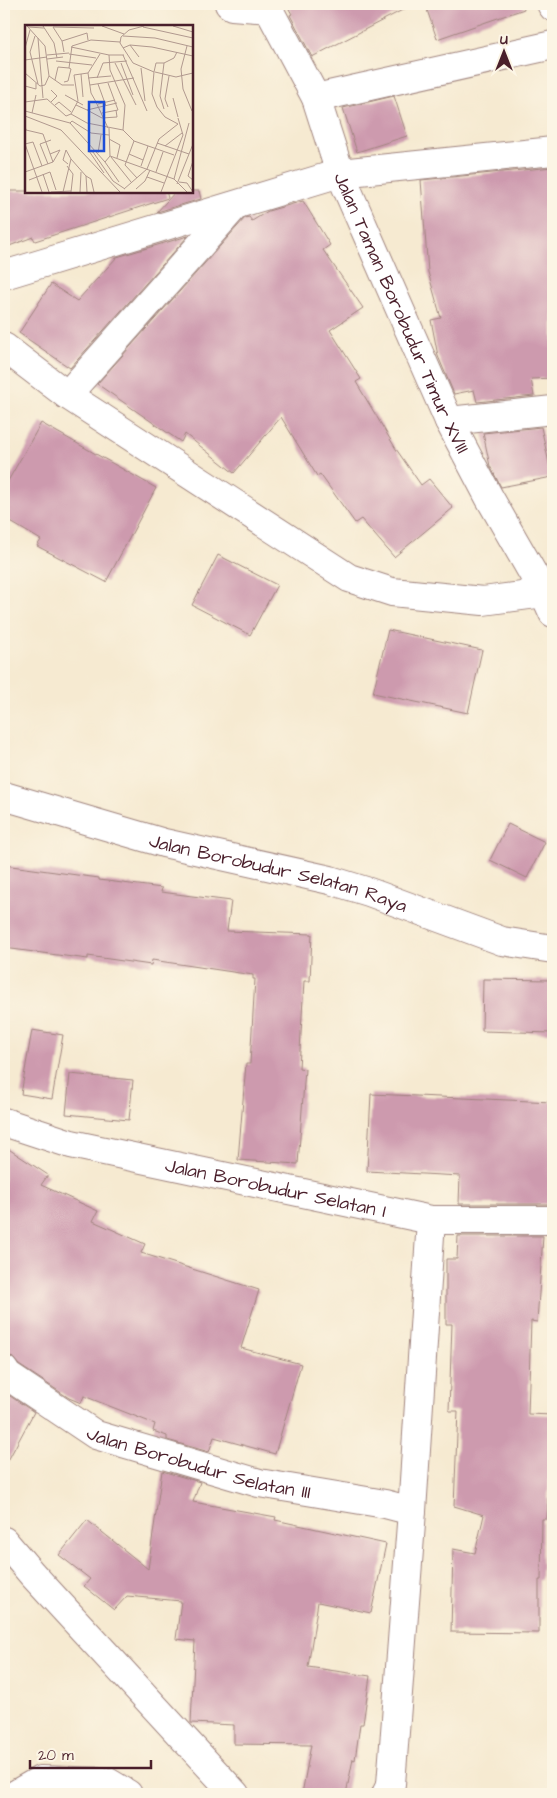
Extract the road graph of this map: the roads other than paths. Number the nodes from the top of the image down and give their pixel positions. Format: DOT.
graph roads {
  1 [pos="229,4"];
  2 [pos="268,6"];
  3 [pos="553,46"];
  4 [pos="316,98"];
  5 [pos="553,151"];
  6 [pos="340,174"];
  7 [pos="235,206"];
  8 [pos="4,276"];
  9 [pos="4,347"];
  10 [pos="67,395"];
  11 [pos="553,410"];
  12 [pos="449,421"];
  13 [pos="550,599"];
  14 [pos="4,796"];
  15 [pos="553,949"];
  16 [pos="4,1122"];
  17 [pos="430,1220"];
  18 [pos="553,1220"];
  19 [pos="4,1370"];
  20 [pos="412,1511"];
  21 [pos="4,1541"];
  22 [pos="16,1794"];
  23 [pos="128,1794"];
  24 [pos="235,1794"];
  25 [pos="386,1794"];
  1 -- 2 [label="main road"];
  2 -- 4 [label="main road, Jalan Taman Borobudur Timur XVIII"];
  3 -- 4 [label="main road"];
  4 -- 6 [label="main road, Jalan Taman Borobudur Timur XVIII"];
  5 -- 6 [label="main road"];
  6 -- 7 [label="main road"];
  6 -- 12 [label="main road, Jalan Taman Borobudur Timur XVIII"];
  7 -- 8 [label="main road"];
  7 -- 10 [label="main road"];
  9 -- 10 [label="main road"];
  10 -- 13 [label="main road"];
  11 -- 12 [label="main road"];
  12 -- 13 [label="main road, Jalan Taman Borobudur Timur XVIII"];
  14 -- 15 [label="main road, Jalan Borobudur Selatan Raya"];
  16 -- 17 [label="main road, Jalan Borobudur Selatan I"];
  17 -- 18 [label="main road, Jalan Borobudur Selatan I"];
  17 -- 20 [label="main road"];
  19 -- 20 [label="main road, Jalan Borobudur Selatan III"];
  20 -- 25 [label="main road"];
  21 -- 24 [label="main road"];
  22 -- 23 [label="main road"];
}
